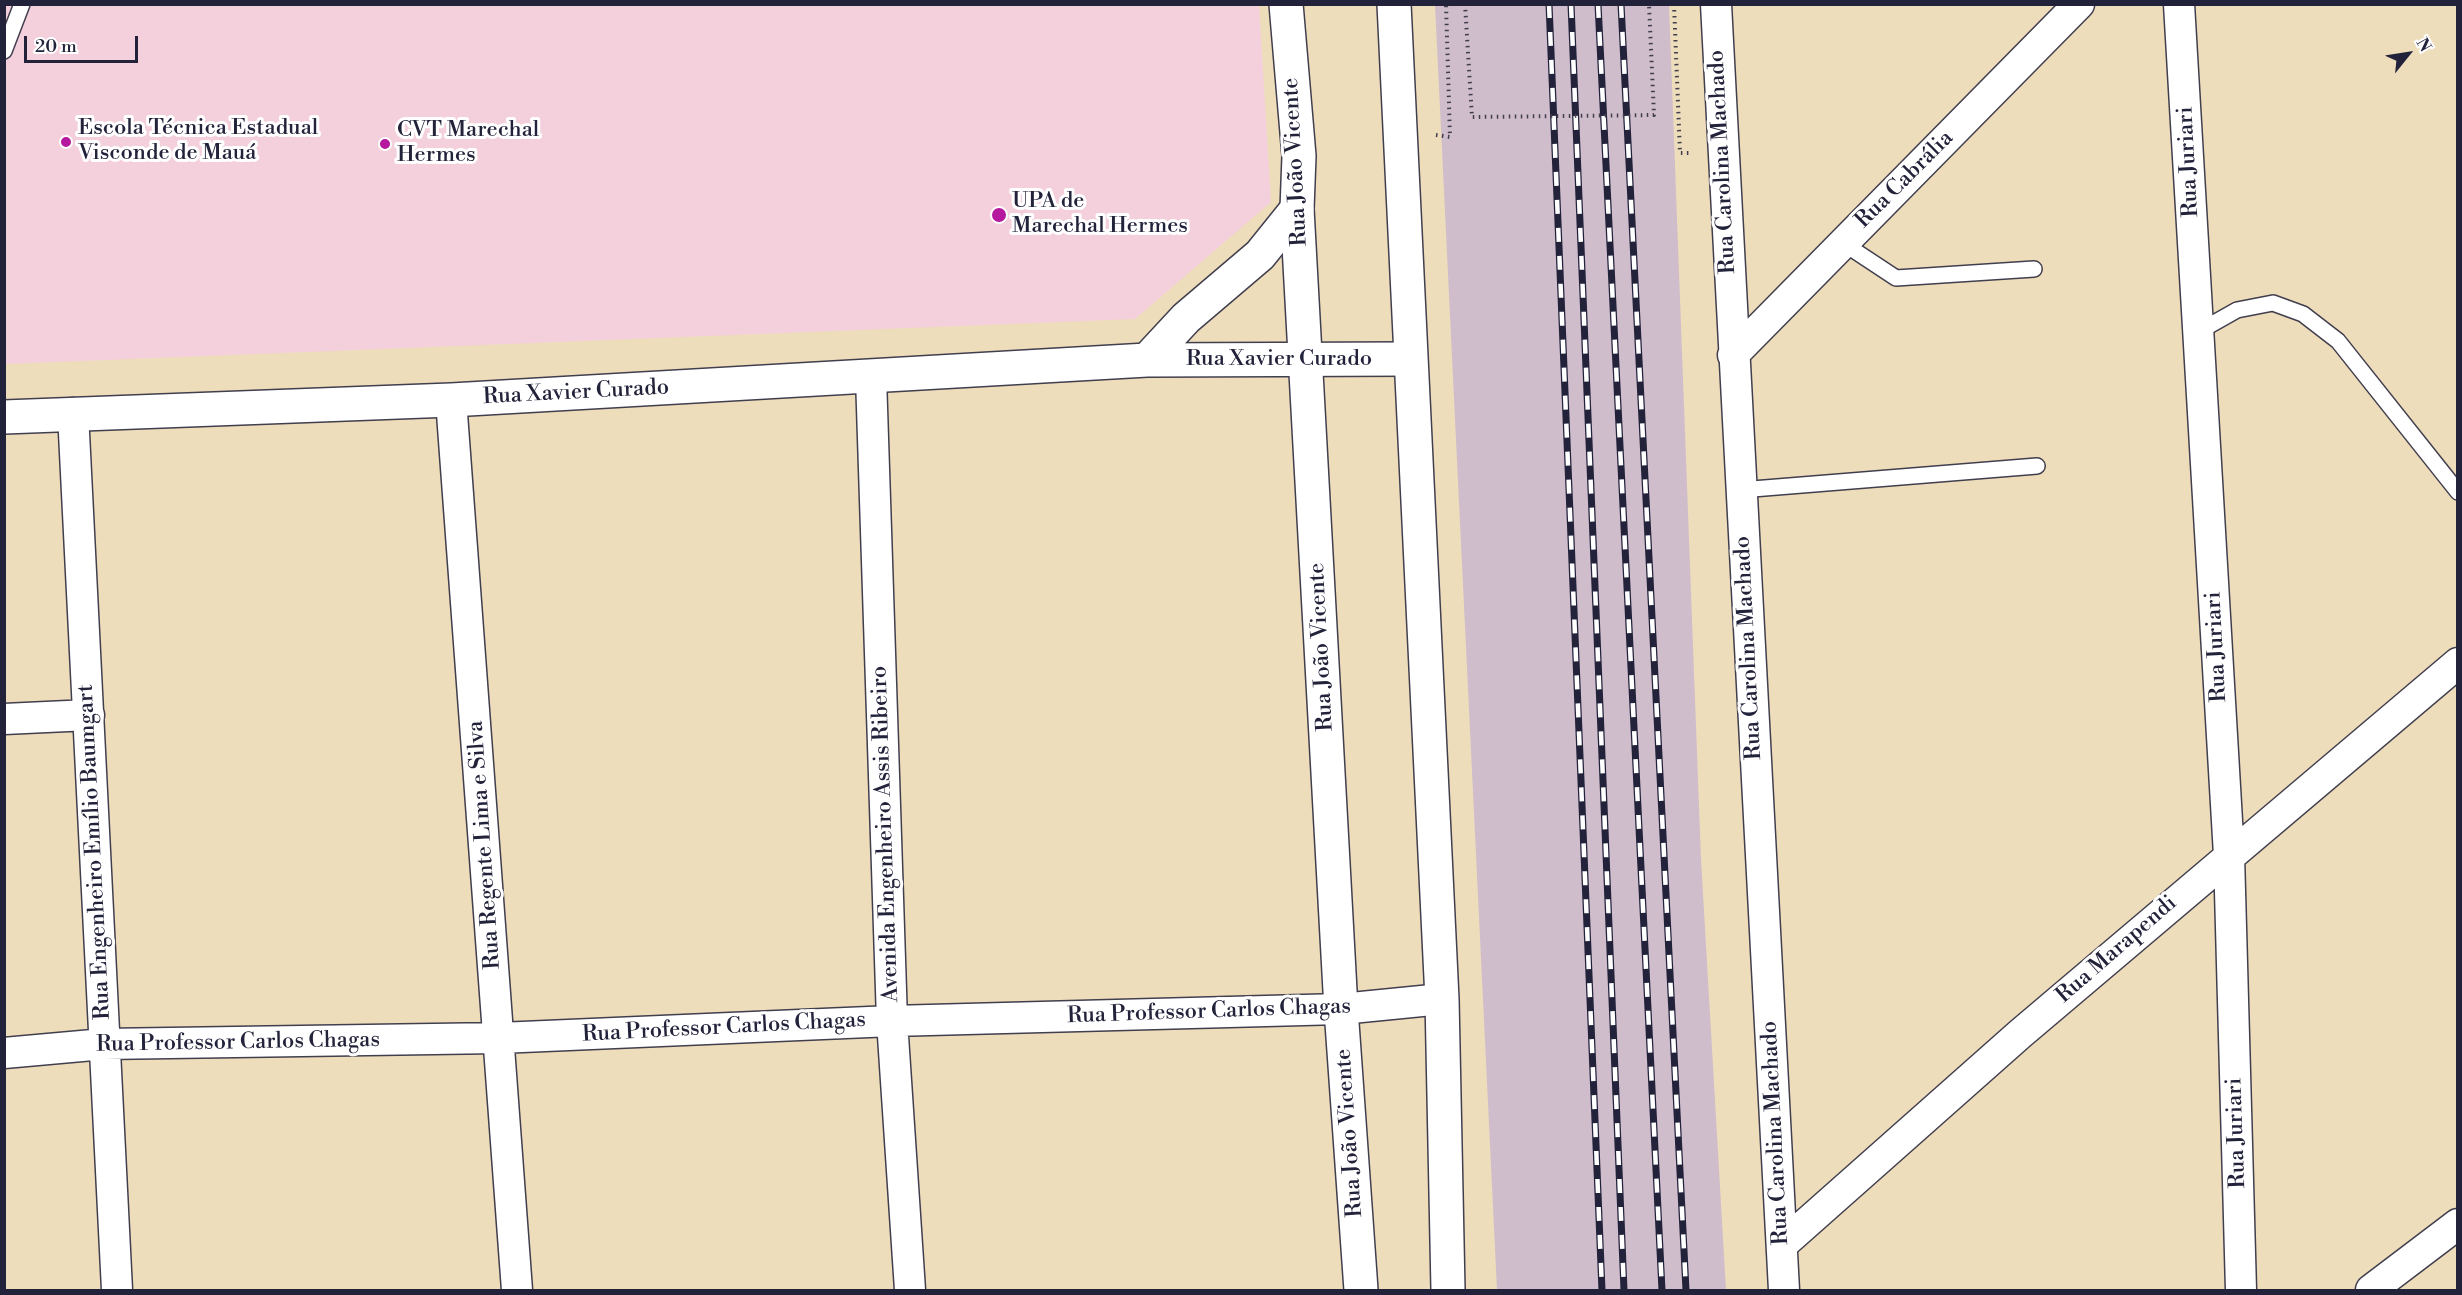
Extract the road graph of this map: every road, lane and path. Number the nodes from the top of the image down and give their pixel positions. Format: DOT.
graph roads {
  1 [pos="22,4"];
  2 [pos="1286,4"];
  3 [pos="1394,4"];
  4 [pos="1446,4"];
  5 [pos="1465,4"];
  6 [pos="1649,4"];
  7 [pos="1674,4"];
  8 [pos="1716,4"];
  9 [pos="2079,4"];
  10 [pos="2179,4"];
  11 [pos="4,51"];
  12 [pos="1401,132"];
  13 [pos="1723,150"];
  14 [pos="1297,209"];
  15 [pos="1843,243"];
  16 [pos="2034,269"];
  17 [pos="2198,332"];
  18 [pos="1733,355"];
  19 [pos="1410,359"];
  20 [pos="1148,360"];
  21 [pos="1306,361"];
  22 [pos="871,377"];
  23 [pos="451,400"];
  24 [pos="73,413"];
  25 [pos="4,417"];
  26 [pos="2037,465"];
  27 [pos="1740,490"];
  28 [pos="2457,492"];
  29 [pos="2457,663"];
  30 [pos="89,715"];
  31 [pos="4,719"];
  32 [pos="2229,855"];
  33 [pos="1442,999"];
  34 [pos="1341,1009"];
  35 [pos="892,1021"];
  36 [pos="500,1038"];
  37 [pos="104,1044"];
  38 [pos="4,1053"];
  39 [pos="2457,1224"];
  40 [pos="1783,1244"];
  41 [pos="117,1290"];
  42 [pos="517,1290"];
  43 [pos="909,1290"];
  44 [pos="1361,1290"];
  45 [pos="1448,1290"];
  46 [pos="1784,1290"];
  47 [pos="2241,1290"];
  48 [pos="2371,1290"];
  1 -- 11 [label="lane"];
  2 -- 14 [label="main road, Rua João Vicente"];
  3 -- 12 [label="main road"];
  4 -- 12 [label="path"];
  5 -- 6 [label="path, bridge"];
  7 -- 13 [label="path"];
  8 -- 13 [label="street, Rua Carolina Machado"];
  9 -- 15 [label="street, Rua Cabrália"];
  10 -- 17 [label="street, Rua Juriari"];
  12 -- 19 [label="main road"];
  13 -- 18 [label="street, Rua Carolina Machado"];
  14 -- 20 [label="main road, Rua Xavier Curado"];
  14 -- 21 [label="main road, Rua João Vicente"];
  15 -- 16 [label="lane"];
  15 -- 18 [label="street, Rua Cabrália"];
  17 -- 28 [label="lane"];
  17 -- 32 [label="street, Rua Juriari"];
  18 -- 27 [label="street, Rua Carolina Machado"];
  19 -- 21 [label="main road, Rua Xavier Curado"];
  19 -- 33 [label="main road"];
  20 -- 21 [label="main road, Rua Xavier Curado"];
  20 -- 22 [label="main road, Rua Xavier Curado"];
  21 -- 34 [label="main road, Rua João Vicente"];
  22 -- 23 [label="main road, Rua Xavier Curado"];
  22 -- 35 [label="street, Avenida Engenheiro Assis Ribeiro"];
  23 -- 24 [label="main road, Rua Xavier Curado"];
  23 -- 36 [label="street, Rua Regente Lima e Silva"];
  24 -- 25 [label="main road, Rua Xavier Curado"];
  24 -- 30 [label="street, Rua Engenheiro Emílio Baumgart"];
  26 -- 27 [label="lane"];
  27 -- 40 [label="street, Rua Carolina Machado"];
  29 -- 32 [label="street, Rua Marapendi"];
  30 -- 31 [label="street"];
  30 -- 37 [label="street, Rua Engenheiro Emílio Baumgart"];
  32 -- 40 [label="street, Rua Marapendi"];
  32 -- 47 [label="street, Rua Juriari"];
  33 -- 34 [label="street, Rua Professor Carlos Chagas"];
  33 -- 45 [label="main road"];
  34 -- 35 [label="street, Rua Professor Carlos Chagas"];
  34 -- 44 [label="main road, Rua João Vicente"];
  35 -- 36 [label="street, Rua Professor Carlos Chagas"];
  35 -- 43 [label="street, Avenida Engenheiro Assis Ribeiro"];
  36 -- 37 [label="street, Rua Professor Carlos Chagas"];
  36 -- 42 [label="street, Rua Regente Lima e Silva"];
  37 -- 38 [label="street, Rua Professor Carlos Chagas"];
  37 -- 41 [label="street, Rua Engenheiro Emílio Baumgart"];
  39 -- 48 [label="street"];
  40 -- 46 [label="street, Rua Carolina Machado"];
}
